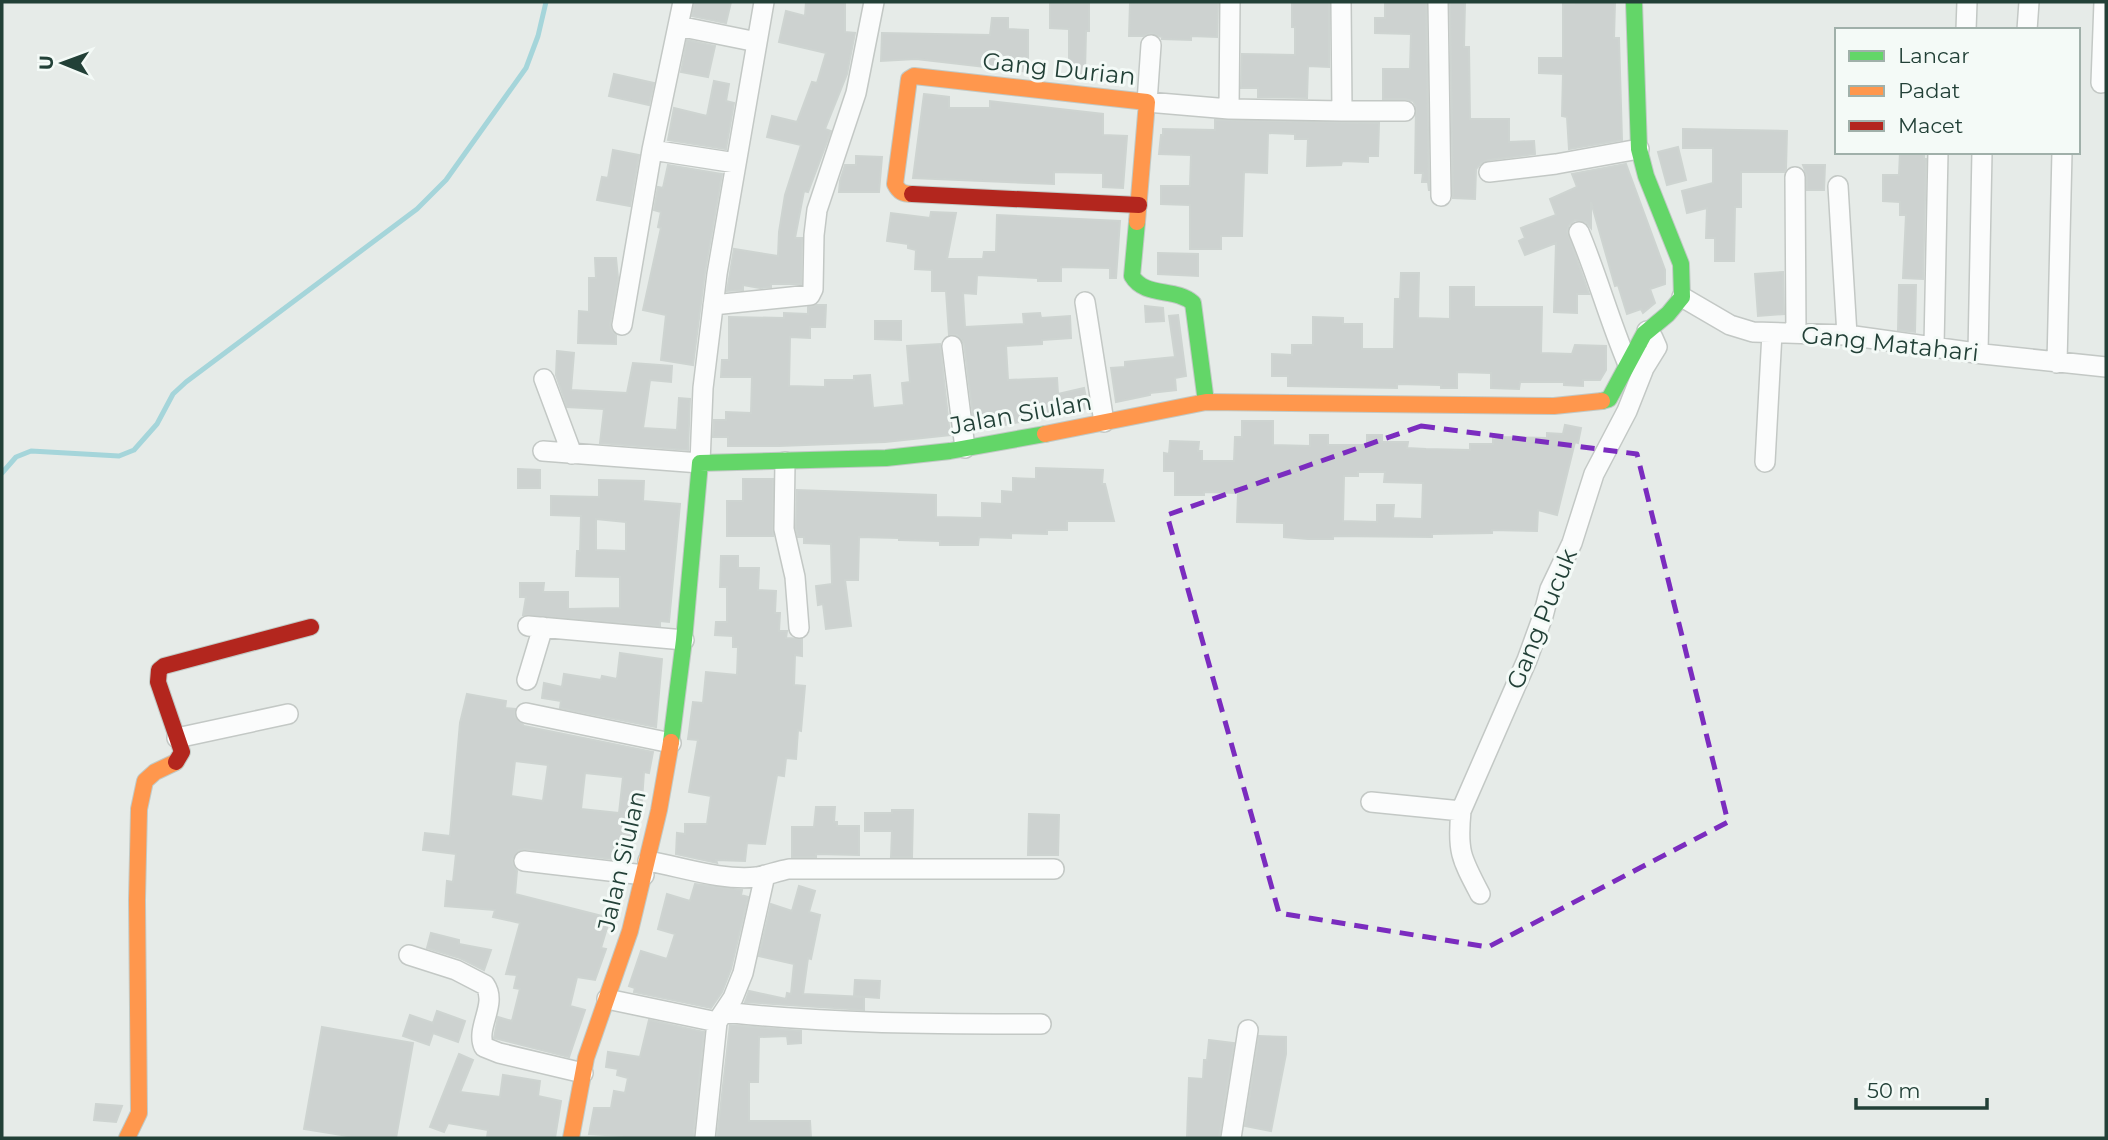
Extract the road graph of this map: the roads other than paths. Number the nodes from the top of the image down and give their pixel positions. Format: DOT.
graph roads {
  1 [pos="682,2"];
  2 [pos="764,2"];
  3 [pos="874,2"];
  4 [pos="1230,2"];
  5 [pos="1341,2"];
  6 [pos="1438,2"];
  7 [pos="1634,2"];
  8 [pos="1967,2"];
  9 [pos="2029,2"];
  10 [pos="2104,2"];
  11 [pos="678,26"];
  12 [pos="1966,28"];
  13 [pos="2028,28"];
  14 [pos="757,42"];
  15 [pos="1151,45"];
  16 [pos="2101,83"];
  17 [pos="1147,102"];
  18 [pos="1229,109"];
  19 [pos="1342,111"];
  20 [pos="1405,111"];
  21 [pos="1639,149"];
  22 [pos="652,150"];
  23 [pos="1938,154"];
  24 [pos="1982,154"];
  25 [pos="2062,154"];
  26 [pos="736,163"];
  27 [pos="1489,172"];
  28 [pos="1795,177"];
  29 [pos="1838,186"];
  30 [pos="1441,196"];
  31 [pos="1139,205"];
  32 [pos="1579,232"];
  33 [pos="1682,298"];
  34 [pos="1085,302"];
  35 [pos="713,305"];
  36 [pos="622,326"];
  37 [pos="1772,333"];
  38 [pos="1796,333"];
  39 [pos="1847,335"];
  40 [pos="1652,337"];
  41 [pos="952,346"];
  42 [pos="1934,346"];
  43 [pos="1978,353"];
  44 [pos="1627,362"];
  45 [pos="2057,363"];
  46 [pos="2106,368"];
  47 [pos="544,379"];
  48 [pos="1206,402"];
  49 [pos="1104,422"];
  50 [pos="965,448"];
  51 [pos="543,451"];
  52 [pos="572,454"];
  53 [pos="785,462"];
  54 [pos="1765,462"];
  55 [pos="699,463"];
  56 [pos="311,626"];
  57 [pos="799,628"];
  58 [pos="684,640"];
  59 [pos="527,680"];
  60 [pos="526,713"];
  61 [pos="288,714"];
  62 [pos="177,738"];
  63 [pos="671,743"];
  64 [pos="1371,802"];
  65 [pos="1461,811"];
  66 [pos="524,861"];
  67 [pos="646,868"];
  68 [pos="1054,869"];
  69 [pos="765,875"];
  70 [pos="1480,894"];
  71 [pos="409,955"];
  72 [pos="607,999"];
  73 [pos="720,1017"];
  74 [pos="1041,1024"];
  75 [pos="1248,1030"];
  76 [pos="583,1073"];
  77 [pos="128,1138"];
  78 [pos="570,1138"];
  79 [pos="705,1138"];
  80 [pos="1231,1138"];
  1 -- 11 [label="street"];
  2 -- 14 [label="street"];
  3 -- 35 [label="street"];
  4 -- 18 [label="street"];
  5 -- 19 [label="street"];
  6 -- 30 [label="street"];
  7 -- 21 [label="street"];
  8 -- 12 [label="street"];
  9 -- 13 [label="street"];
  10 -- 16 [label="street"];
  11 -- 14 [label="street"];
  11 -- 22 [label="street"];
  14 -- 26 [label="street"];
  15 -- 17 [label="street"];
  17 -- 18 [label="street"];
  17 -- 31 [label="street, Gang Durian"];
  17 -- 31 [label="street, Gang Durian"];
  18 -- 19 [label="street"];
  19 -- 20 [label="street"];
  21 -- 27 [label="street"];
  21 -- 33 [label="street"];
  22 -- 26 [label="street"];
  22 -- 36 [label="street"];
  23 -- 42 [label="street"];
  24 -- 43 [label="street"];
  25 -- 45 [label="street"];
  26 -- 35 [label="street"];
  28 -- 38 [label="street"];
  29 -- 39 [label="street"];
  31 -- 48 [label="street, Gang Durian"];
  32 -- 44 [label="street"];
  33 -- 37 [label="street, Gang Matahari"];
  33 -- 40 [label="street, Jalan Siulan"];
  34 -- 49 [label="street"];
  35 -- 55 [label="street"];
  37 -- 38 [label="street, Gang Matahari"];
  37 -- 54 [label="street"];
  38 -- 39 [label="street, Gang Matahari"];
  39 -- 42 [label="street, Gang Matahari"];
  40 -- 44 [label="street, Jalan Siulan"];
  40 -- 65 [label="street, Gang Pucuk"];
  41 -- 50 [label="street"];
  42 -- 43 [label="street, Gang Matahari"];
  43 -- 45 [label="street, Gang Matahari"];
  44 -- 48 [label="street, Jalan Siulan"];
  45 -- 46 [label="street, Gang Matahari"];
  47 -- 52 [label="street"];
  48 -- 49 [label="street, Jalan Siulan"];
  49 -- 50 [label="street, Jalan Siulan"];
  50 -- 53 [label="street, Jalan Siulan"];
  51 -- 52 [label="street"];
  52 -- 55 [label="street"];
  53 -- 55 [label="street, Jalan Siulan"];
  53 -- 57 [label="street"];
  55 -- 58 [label="street, Jalan Siulan"];
  56 -- 62 [label="street"];
  58 -- 59 [label="street"];
  58 -- 63 [label="street, Jalan Siulan"];
  60 -- 63 [label="street"];
  61 -- 62 [label="street"];
  62 -- 77 [label="street"];
  63 -- 67 [label="street, Jalan Siulan"];
  64 -- 65 [label="street"];
  65 -- 70 [label="street"];
  66 -- 67 [label="street"];
  67 -- 69 [label="street"];
  67 -- 72 [label="street, Jalan Siulan"];
  68 -- 69 [label="street"];
  69 -- 73 [label="street"];
  71 -- 76 [label="street"];
  72 -- 73 [label="street"];
  72 -- 76 [label="street, Jalan Siulan"];
  73 -- 74 [label="street"];
  73 -- 79 [label="street"];
  75 -- 80 [label="street"];
  76 -- 78 [label="street, Jalan Siulan"];
}
